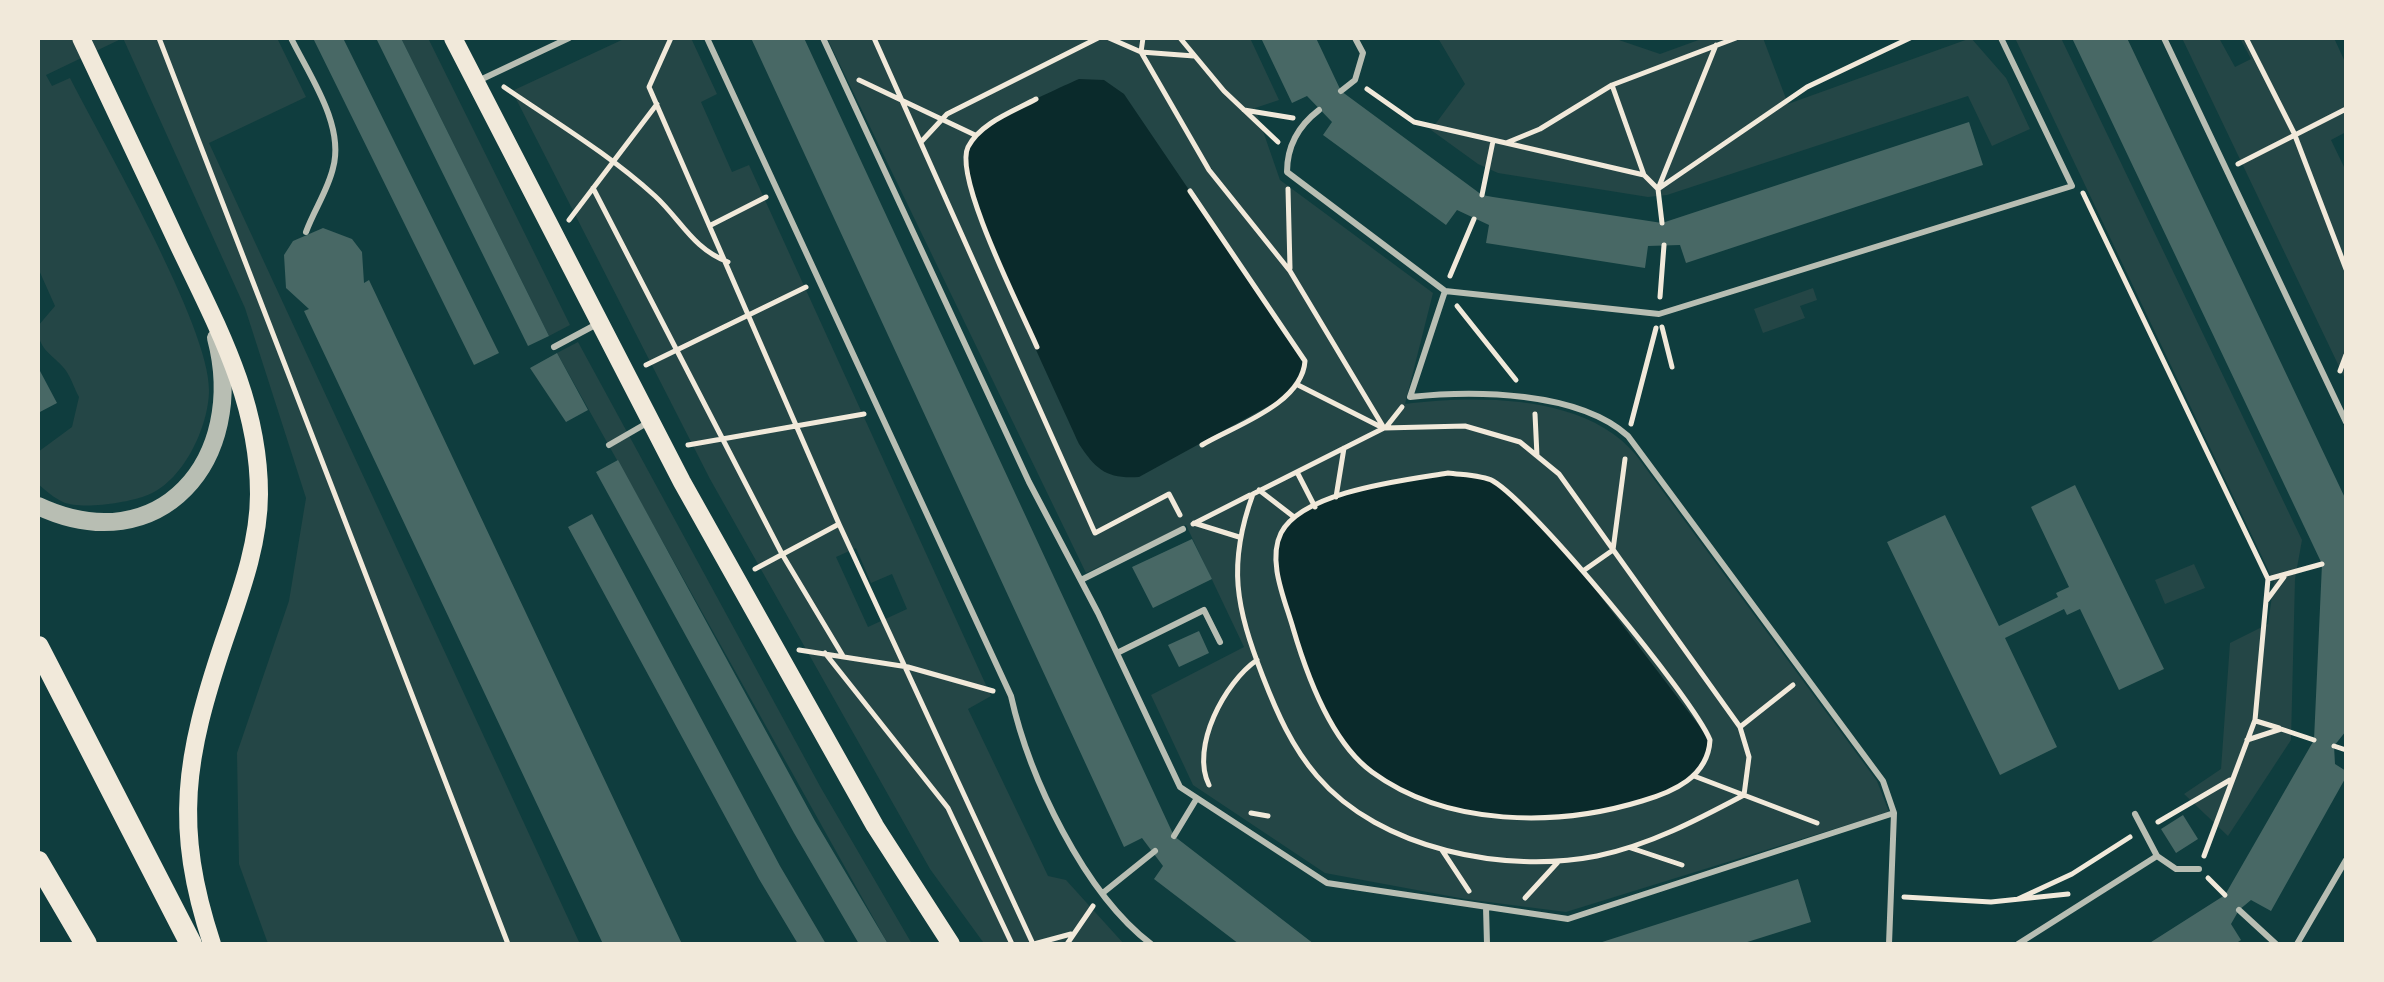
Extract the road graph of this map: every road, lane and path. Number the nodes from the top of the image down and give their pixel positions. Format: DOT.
graph roads {
  1 [pos="81,38"];
  2 [pos="159,38"];
  3 [pos="291,38"];
  4 [pos="453,38"];
  5 [pos="570,38"];
  6 [pos="670,38"];
  7 [pos="708,38"];
  8 [pos="823,38"];
  9 [pos="874,38"];
  10 [pos="1098,38"];
  11 [pos="1109,38"];
  12 [pos="1143,38"];
  13 [pos="1180,38"];
  14 [pos="1356,38"];
  15 [pos="1736,38"];
  16 [pos="1910,38"];
  17 [pos="2001,38"];
  18 [pos="2164,38"];
  19 [pos="2246,38"];
  20 [pos="1716,45"];
  21 [pos="1141,52"];
  22 [pos="1194,56"];
  23 [pos="838,70"];
  24 [pos="1355,80"];
  25 [pos="474,82"];
  26 [pos="501,85"];
  27 [pos="1612,85"];
  28 [pos="1341,91"];
  29 [pos="900,98"];
  30 [pos="1036,99"];
  31 [pos="657,104"];
  32 [pos="2346,109"];
  33 [pos="1244,110"];
  34 [pos="1319,110"];
  35 [pos="942,117"];
  36 [pos="1306,120"];
  37 [pos="2294,133"];
  38 [pos="975,135"];
  39 [pos="1493,140"];
  40 [pos="920,143"];
  41 [pos="1506,144"];
  42 [pos="1287,152"];
  43 [pos="614,162"];
  44 [pos="2227,170"];
  45 [pos="1288,172"];
  46 [pos="1644,175"];
  47 [pos="2076,177"];
  48 [pos="593,188"];
  49 [pos="1658,189"];
  50 [pos="777,191"];
  51 [pos="1190,191"];
  52 [pos="1482,194"];
  53 [pos="1474,219"];
  54 [pos="569,220"];
  55 [pos="1662,222"];
  56 [pos="711,225"];
  57 [pos="306,232"];
  58 [pos="1664,246"];
  59 [pos="728,262"];
  60 [pos="2346,268"];
  61 [pos="1290,271"];
  62 [pos="818,281"];
  63 [pos="1444,291"];
  64 [pos="202,294"];
  65 [pos="751,314"];
  66 [pos="1659,314"];
  67 [pos="598,323"];
  68 [pos="554,347"];
  69 [pos="1037,347"];
  70 [pos="676,350"];
  71 [pos="643,367"];
  72 [pos="1672,367"];
  73 [pos="1298,385"];
  74 [pos="1410,397"];
  75 [pos="1534,402"];
  76 [pos="877,411"];
  77 [pos="650,422"];
  78 [pos="2346,422"];
  79 [pos="798,425"];
  80 [pos="1385,427"];
  81 [pos="1628,436"];
  82 [pos="722,439"];
  83 [pos="609,445"];
  84 [pos="1202,445"];
  85 [pos="684,446"];
  86 [pos="1344,448"];
  87 [pos="1538,456"];
  88 [pos="1297,472"];
  89 [pos="1256,492"];
  90 [pos="1336,496"];
  91 [pos="38,506"];
  92 [pos="1315,507"];
  93 [pos="1294,517"];
  94 [pos="1194,523"];
  95 [pos="840,524"];
  96 [pos="1182,530"];
  97 [pos="1239,536"];
  98 [pos="1614,550"];
  99 [pos="782,554"];
  100 [pos="2322,564"];
  101 [pos="752,570"];
  102 [pos="1582,572"];
  103 [pos="2286,574"];
  104 [pos="2268,579"];
  105 [pos="1081,580"];
  106 [pos="2266,602"];
  107 [pos="1220,642"];
  108 [pos="38,646"];
  109 [pos="796,649"];
  110 [pos="825,654"];
  111 [pos="1117,654"];
  112 [pos="843,656"];
  113 [pos="1257,660"];
  114 [pos="908,667"];
  115 [pos="1805,676"];
  116 [pos="1011,696"];
  117 [pos="2255,720"];
  118 [pos="1740,727"];
  119 [pos="2282,729"];
  120 [pos="2247,740"];
  121 [pos="2314,740"];
  122 [pos="2334,746"];
  123 [pos="2346,750"];
  124 [pos="1694,776"];
  125 [pos="2232,778"];
  126 [pos="1214,790"];
  127 [pos="1744,795"];
  128 [pos="1197,798"];
  129 [pos="1241,811"];
  130 [pos="1894,814"];
  131 [pos="2135,814"];
  132 [pos="1268,816"];
  133 [pos="2143,830"];
  134 [pos="1839,831"];
  135 [pos="1174,836"];
  136 [pos="1628,847"];
  137 [pos="1441,848"];
  138 [pos="1155,851"];
  139 [pos="2157,856"];
  140 [pos="1560,860"];
  141 [pos="2346,860"];
  142 [pos="38,862"];
  143 [pos="2199,869"];
  144 [pos="1709,874"];
  145 [pos="2103,890"];
  146 [pos="1104,892"];
  147 [pos="2225,895"];
  148 [pos="1891,897"];
  149 [pos="2018,899"];
  150 [pos="1482,906"];
  151 [pos="2239,910"];
  152 [pos="1513,911"];
  153 [pos="1070,934"];
  154 [pos="86,944"];
  155 [pos="191,944"];
  156 [pos="212,944"];
  157 [pos="508,944"];
  158 [pos="951,944"];
  159 [pos="1012,944"];
  160 [pos="1032,944"];
  161 [pos="1067,944"];
  162 [pos="1151,944"];
  163 [pos="1488,944"];
  164 [pos="1890,944"];
  165 [pos="2018,944"];
  166 [pos="2276,944"];
  167 [pos="2297,944"];
  1 -- 64 [label="main road"];
  2 -- 157 [label="path"];
  3 -- 57 [label="lane"];
  4 -- 25 [label="main road"];
  5 -- 25 [label="lane"];
  6 -- 31 [label="path"];
  7 -- 50 [label="lane"];
  8 -- 23 [label="lane"];
  9 -- 29 [label="path"];
  10 -- 35 [label="path"];
  11 -- 21 [label="path"];
  12 -- 21 [label="path"];
  13 -- 22 [label="path"];
  14 -- 24 [label="lane"];
  15 -- 20 [label="path"];
  16 -- 49 [label="path"];
  17 -- 66 [label="lane"];
  18 -- 44 [label="lane"];
  19 -- 37 [label="path"];
  20 -- 27 [label="path"];
  20 -- 49 [label="path"];
  21 -- 22 [label="path"];
  21 -- 61 [label="path"];
  22 -- 33 [label="path"];
  23 -- 29 [label="path"];
  23 -- 105 [label="lane"];
  24 -- 28 [label="lane"];
  24 -- 39 [label="path"];
  25 -- 67 [label="main road"];
  26 -- 43 [label="path"];
  27 -- 41 [label="path"];
  27 -- 46 [label="path"];
  29 -- 35 [label="path"];
  29 -- 40 [label="path"];
  30 -- 38 [label="path"];
  31 -- 43 [label="path"];
  31 -- 56 [label="path"];
  32 -- 37 [label="path"];
  33 -- 36 [label="path"];
  33 -- 42 [label="path"];
  34 -- 36 [label="lane"];
  35 -- 38 [label="path"];
  35 -- 40 [label="path"];
  36 -- 42 [label="lane"];
  37 -- 44 [label="path"];
  37 -- 60 [label="path"];
  38 -- 69 [label="path"];
  39 -- 41 [label="path"];
  39 -- 52 [label="path"];
  40 -- 94 [label="path"];
  41 -- 46 [label="path"];
  42 -- 45 [label="lane"];
  43 -- 48 [label="path"];
  43 -- 59 [label="path"];
  44 -- 78 [label="lane"];
  45 -- 61 [label="path"];
  45 -- 63 [label="lane"];
  46 -- 49 [label="path"];
  47 -- 104 [label="path"];
  48 -- 54 [label="path"];
  48 -- 70 [label="path"];
  49 -- 55 [label="path"];
  50 -- 56 [label="path"];
  50 -- 62 [label="lane"];
  51 -- 73 [label="path"];
  53 -- 63 [label="path"];
  56 -- 59 [label="path"];
  58 -- 66 [label="path"];
  59 -- 65 [label="path"];
  61 -- 80 [label="path"];
  62 -- 65 [label="path"];
  62 -- 76 [label="lane"];
  63 -- 66 [label="lane"];
  63 -- 74 [label="lane"];
  63 -- 75 [label="path"];
  64 -- 91 [label="street"];
  64 -- 156 [label="main road"];
  65 -- 70 [label="path"];
  65 -- 79 [label="path"];
  66 -- 72 [label="path"];
  66 -- 81 [label="path"];
  67 -- 68 [label="lane"];
  67 -- 77 [label="main road"];
  70 -- 71 [label="path"];
  70 -- 82 [label="path"];
  73 -- 80 [label="path"];
  73 -- 84 [label="path"];
  74 -- 75 [label="lane"];
  74 -- 80 [label="path"];
  75 -- 81 [label="lane"];
  75 -- 87 [label="path"];
  76 -- 79 [label="path"];
  76 -- 116 [label="lane"];
  77 -- 83 [label="lane"];
  77 -- 158 [label="main road"];
  79 -- 82 [label="path"];
  79 -- 95 [label="path"];
  80 -- 86 [label="path"];
  80 -- 87 [label="path"];
  81 -- 98 [label="path"];
  81 -- 115 [label="lane"];
  82 -- 85 [label="path"];
  82 -- 99 [label="path"];
  86 -- 88 [label="path"];
  86 -- 90 [label="path"];
  87 -- 98 [label="path"];
  88 -- 89 [label="path"];
  88 -- 92 [label="path"];
  89 -- 93 [label="path"];
  89 -- 94 [label="path"];
  89 -- 97 [label="path"];
  90 -- 92 [label="path"];
  90 -- 102 [label="path"];
  92 -- 93 [label="path"];
  93 -- 124 [label="path"];
  94 -- 96 [label="path"];
  94 -- 97 [label="path"];
  95 -- 99 [label="path"];
  95 -- 114 [label="path"];
  96 -- 105 [label="lane"];
  97 -- 113 [label="path"];
  98 -- 102 [label="path"];
  98 -- 118 [label="path"];
  99 -- 101 [label="path"];
  99 -- 112 [label="path"];
  100 -- 103 [label="path"];
  102 -- 124 [label="path"];
  103 -- 104 [label="path"];
  103 -- 106 [label="path"];
  104 -- 106 [label="path"];
  105 -- 111 [label="lane"];
  106 -- 117 [label="path"];
  107 -- 111 [label="lane"];
  108 -- 155 [label="highway"];
  109 -- 110 [label="path"];
  110 -- 112 [label="path"];
  110 -- 159 [label="path"];
  111 -- 128 [label="lane"];
  112 -- 114 [label="path"];
  113 -- 126 [label="path"];
  113 -- 137 [label="path"];
  114 -- 116 [label="path"];
  114 -- 160 [label="path"];
  115 -- 118 [label="path"];
  115 -- 130 [label="lane"];
  116 -- 146 [label="lane"];
  117 -- 119 [label="path"];
  117 -- 120 [label="path"];
  118 -- 127 [label="path"];
  119 -- 120 [label="path"];
  119 -- 121 [label="path"];
  120 -- 125 [label="path"];
  122 -- 123 [label="path"];
  124 -- 127 [label="path"];
  125 -- 133 [label="path"];
  125 -- 143 [label="path"];
  127 -- 134 [label="path"];
  127 -- 136 [label="path"];
  128 -- 135 [label="lane"];
  128 -- 150 [label="lane"];
  129 -- 132 [label="path"];
  130 -- 134 [label="lane"];
  130 -- 148 [label="lane"];
  131 -- 133 [label="lane"];
  133 -- 139 [label="lane"];
  133 -- 149 [label="path"];
  134 -- 144 [label="lane"];
  136 -- 140 [label="path"];
  136 -- 144 [label="path"];
  137 -- 140 [label="path"];
  137 -- 150 [label="path"];
  138 -- 146 [label="lane"];
  139 -- 143 [label="lane"];
  139 -- 145 [label="lane"];
  140 -- 152 [label="path"];
  141 -- 167 [label="lane"];
  142 -- 154 [label="highway"];
  143 -- 147 [label="path"];
  144 -- 152 [label="lane"];
  145 -- 149 [label="path"];
  145 -- 165 [label="lane"];
  146 -- 153 [label="path"];
  146 -- 162 [label="lane"];
  148 -- 149 [label="path"];
  148 -- 164 [label="lane"];
  150 -- 152 [label="lane"];
  150 -- 163 [label="lane"];
  151 -- 166 [label="lane"];
  153 -- 160 [label="path"];
  153 -- 161 [label="path"];
}
